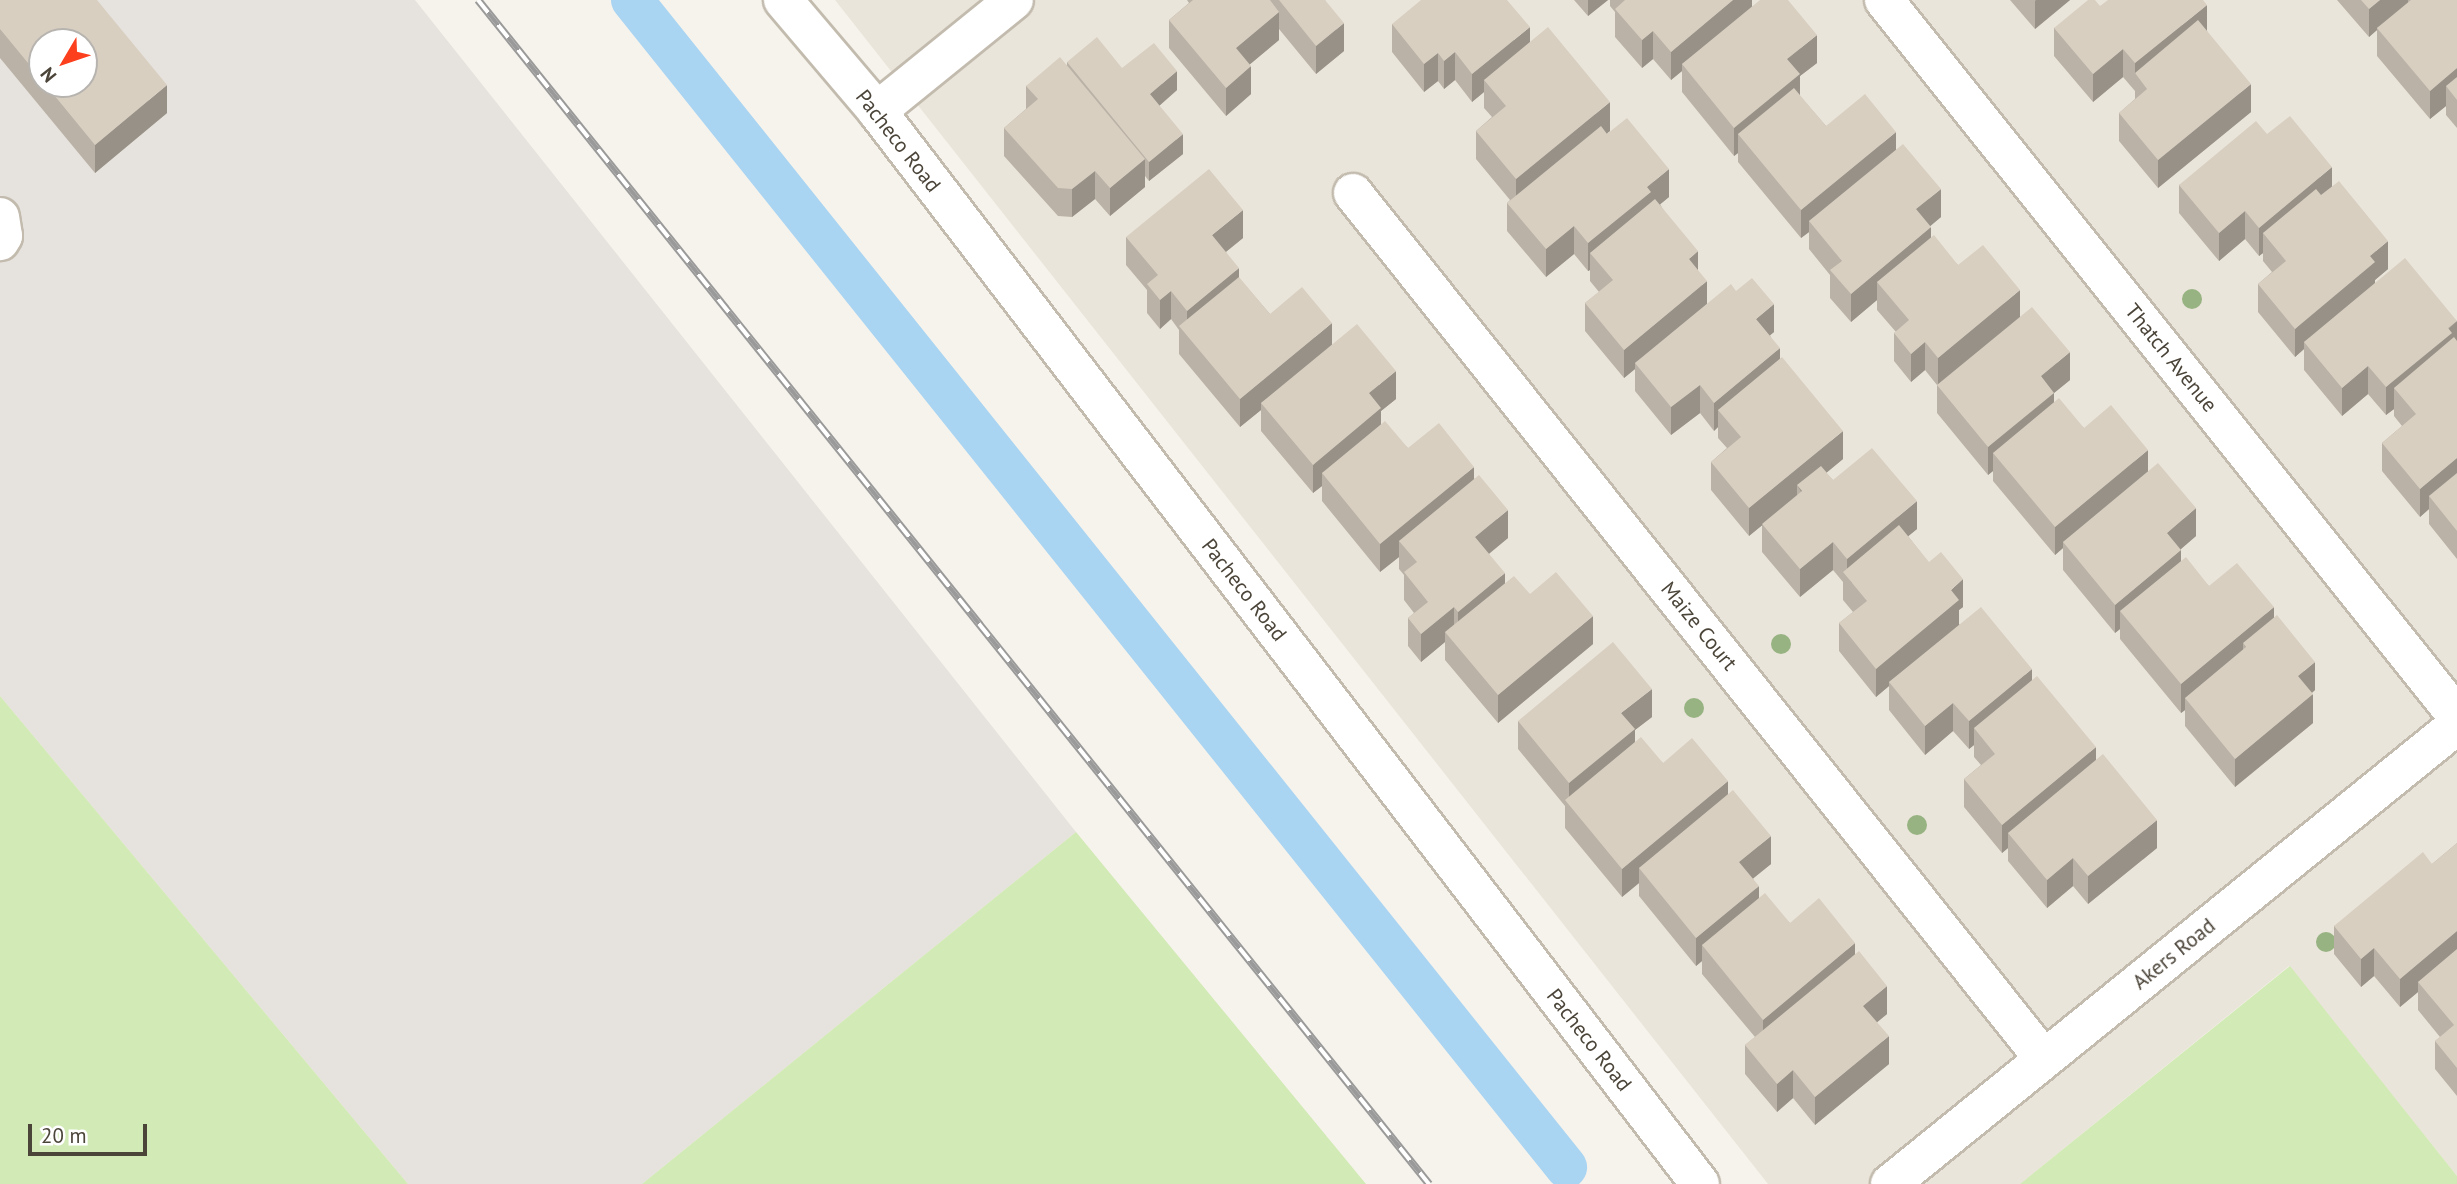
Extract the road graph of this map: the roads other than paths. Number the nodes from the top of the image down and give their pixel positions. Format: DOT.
graph roads {
  1 [pos="783,0"];
  2 [pos="1014,0"];
  3 [pos="1884,0"];
  4 [pos="877,111"];
  5 [pos="1353,193"];
  6 [pos="0,218"];
  7 [pos="0,241"];
  8 [pos="2457,716"];
  9 [pos="2457,725"];
  10 [pos="2045,1059"];
  11 [pos="1700,1184"];
  12 [pos="1890,1184"];
  1 -- 4 [label="street, Pacheco Road"];
  2 -- 4 [label="street"];
  3 -- 8 [label="street, Thatch Avenue"];
  4 -- 11 [label="street, Pacheco Road"];
  5 -- 10 [label="street, Maize Court"];
  6 -- 7 [label="street"];
  9 -- 10 [label="street, Akers Road"];
  10 -- 12 [label="street, Akers Road"];
}
